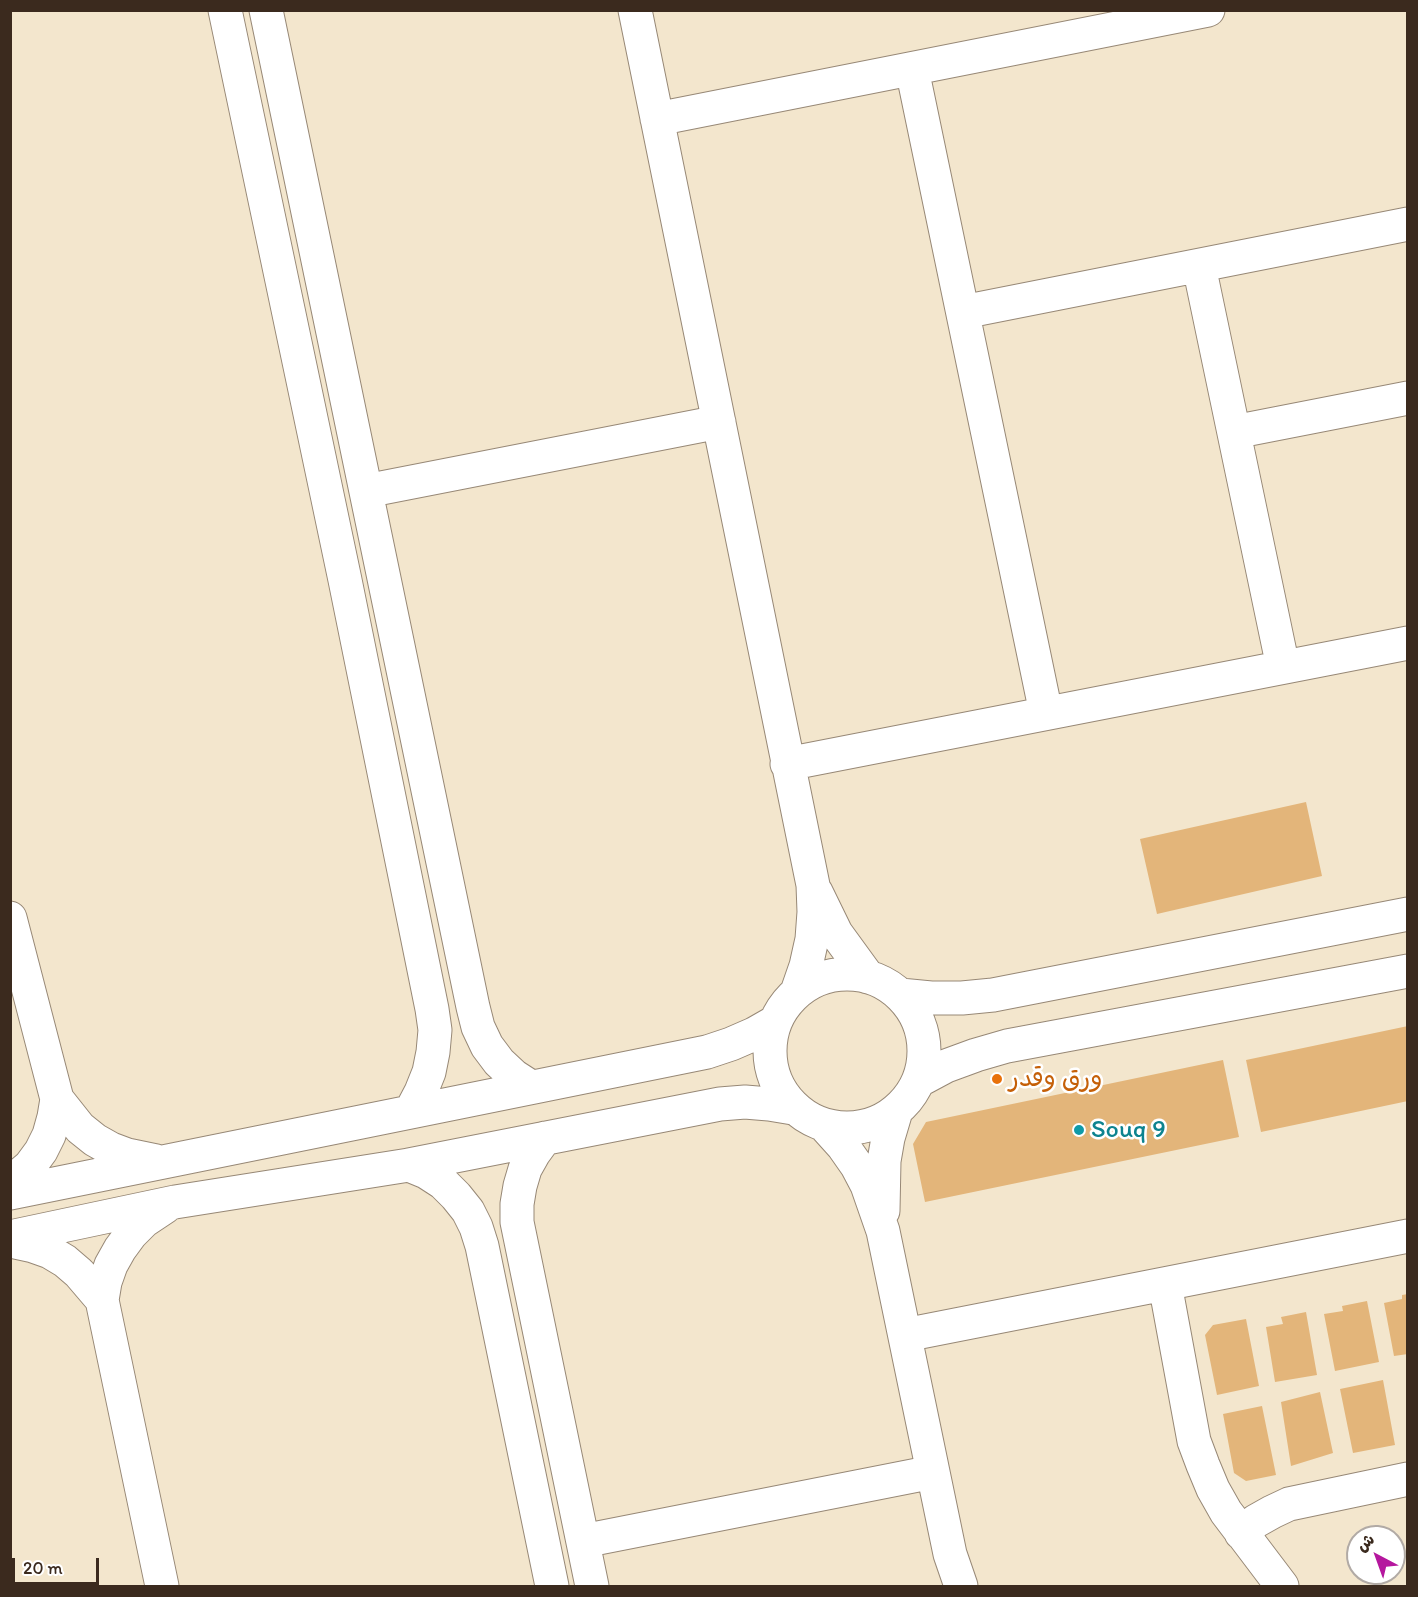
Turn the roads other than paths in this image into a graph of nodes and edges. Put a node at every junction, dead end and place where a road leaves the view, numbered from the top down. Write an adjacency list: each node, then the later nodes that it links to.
1 (225, 10): 30 (street)
2 (267, 10): 13 (street)
3 (635, 10): 6 (street)
4 (1208, 10): 5 (street)
5 (912, 69): 6 (street); 9 (street)
6 (657, 119): 11 (street)
7 (1407, 224): 8 (street)
8 (1199, 266): 9 (street); 12 (street)
9 (963, 312): 16 (street)
10 (1407, 398): 12 (street)
11 (719, 422): 13 (street); 17 (street)
12 (1234, 432): 15 (street)
13 (366, 491): 27 (street)
14 (1407, 643): 15 (street)
15 (1283, 667): 16 (street)
16 (1046, 713): 17 (street)
17 (788, 764): 18 (street)
18 (813, 885): 22 (street); 23 (street)
19 (1407, 914): 24 (street)
20 (10, 918): 28 (street)
21 (1407, 971): 26 (street)
22 (868, 977): 23 (street); 24 (street)
23 (797, 992): 25 (street)
24 (900, 995): 26 (street)
25 (775, 1022): 27 (street); 29 (street)
26 (918, 1081): 31 (street)
27 (531, 1088): 30 (street)
28 (57, 1099): 34 (street); 36 (street)
29 (793, 1108): 32 (street); 33 (street)
30 (411, 1111): 34 (street)
31 (896, 1111): 32 (street); 39 (street)
32 (825, 1126): 39 (street)
33 (545, 1138): 35 (street); 48 (street)
34 (164, 1163): 37 (street)
35 (409, 1165): 38 (street); 50 (street)
36 (10, 1184)
37 (10, 1193)
38 (175, 1202): 41 (street); 43 (street)
39 (884, 1231): 44 (street)
40 (1407, 1236): 42 (street)
41 (10, 1239): 43 (street)
42 (1165, 1284): 44 (street); 47 (street)
43 (102, 1300): 49 (street)
44 (905, 1335): 45 (street)
45 (933, 1472): 48 (street); 52 (street)
46 (1407, 1479): 47 (street)
47 (1241, 1533): 53 (street)
48 (583, 1541): 51 (street)
49 (162, 1587)
50 (552, 1587)
51 (592, 1587)
52 (961, 1587)
53 (1282, 1587)

